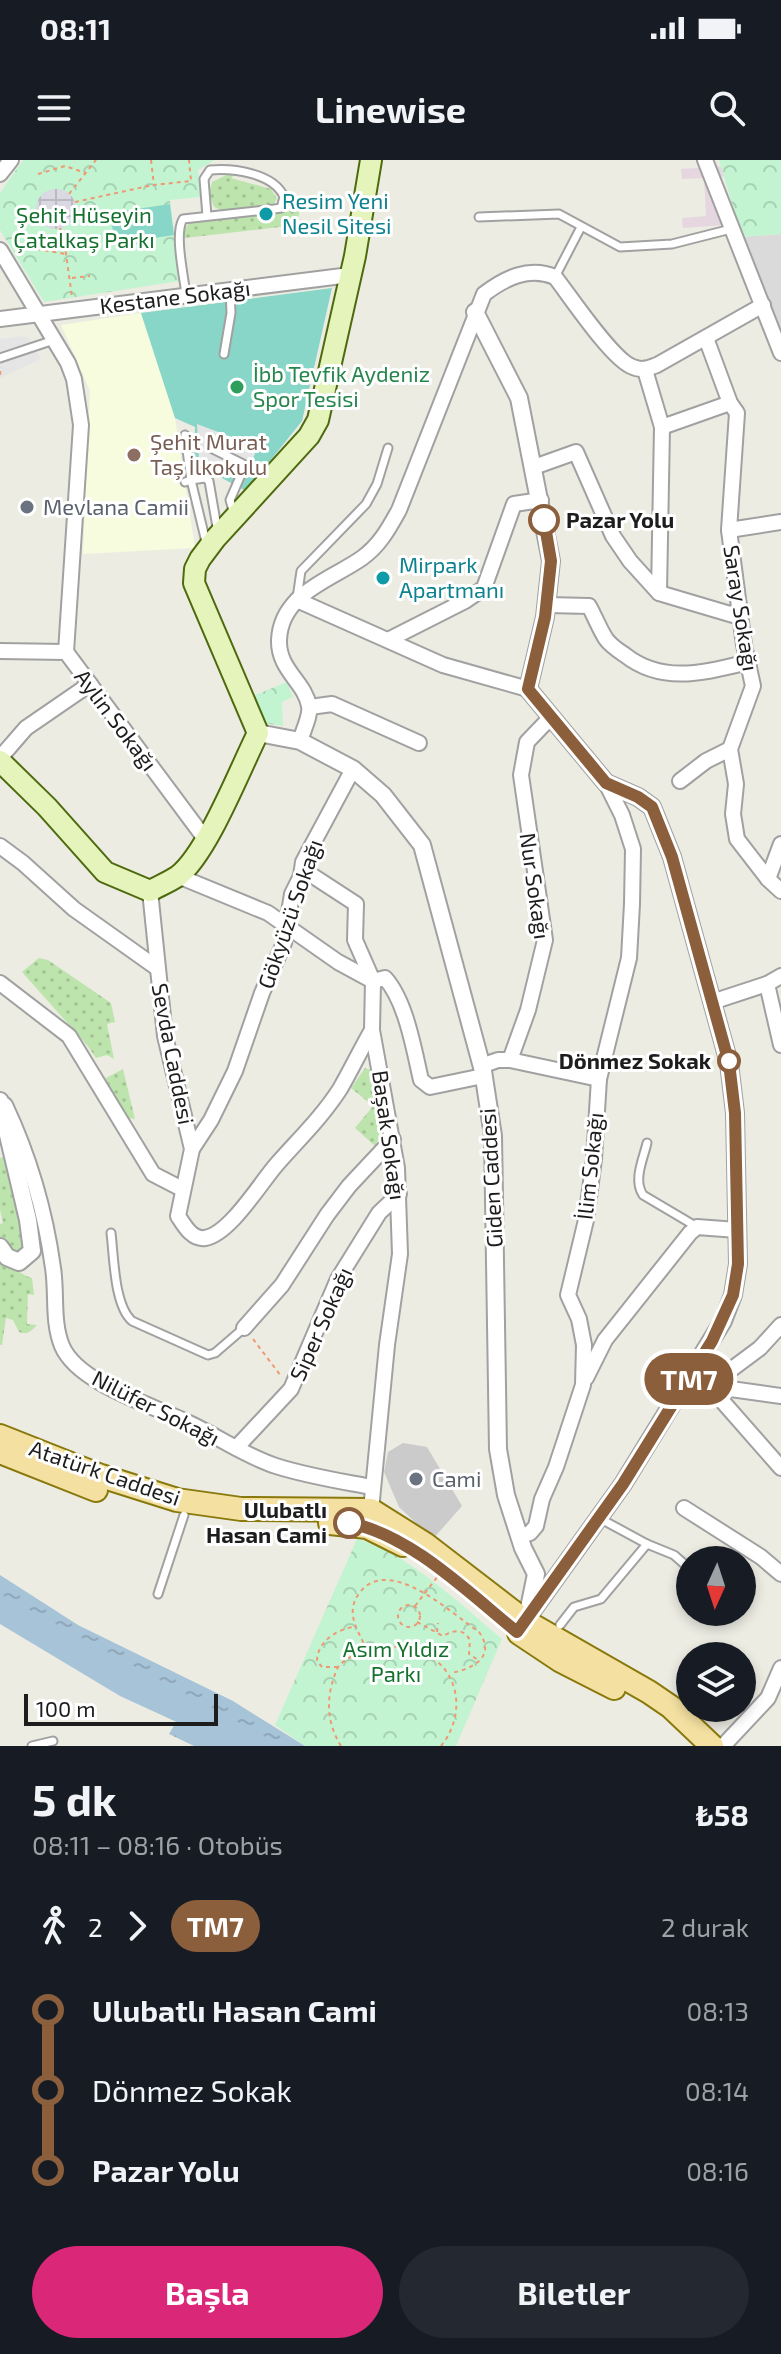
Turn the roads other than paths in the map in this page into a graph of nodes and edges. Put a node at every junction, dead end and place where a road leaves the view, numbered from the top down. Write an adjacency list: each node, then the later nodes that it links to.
1 (11, 160): 6 (street)
2 (358, 160): 7 (main road)
3 (371, 160): 7 (main road)
4 (384, 160): 7 (main road)
5 (705, 160): 11 (street)
6 (0, 174)
7 (362, 207): 13 (main road)
8 (207, 216): 8 (lane); 16 (lane)
9 (479, 217): 10 (lane)
10 (581, 227): 11 (lane); 14 (lane)
11 (731, 229): 17 (street)
12 (7, 248): 19 (street)
13 (350, 275): 15 (street, Kestane Sokağı); 35 (main road)
14 (555, 277): 18 (street); 26 (street)
15 (230, 289): 16 (street, Kestane Sokağı); 24 (lane)
16 (186, 295): 19 (street, Kestane Sokağı)
17 (763, 305): 21 (street); 23 (street)
18 (475, 312): 32 (street); 40 (street)
19 (38, 315): 20 (street, Kestane Sokağı); 22 (street)
20 (0, 319)
21 (706, 338): 26 (street); 27 (street, Saray Sokağı)
22 (54, 340): 25 (lane); 45 (street)
23 (781, 353)
24 (224, 354)
25 (0, 360)
26 (645, 370): 28 (street)
27 (730, 403): 28 (street); 37 (street, Saray Sokağı)
28 (662, 427): 39 (street)
29 (185, 435): 33 (lane)
30 (211, 448): 35 (lane)
31 (388, 448): 40 (lane)
32 (534, 467): 34 (street); 39 (street)
33 (188, 481): 38 (lane); 38 (lane)
34 (541, 500): 41 (street); 43 (street)
35 (235, 516): 38 (main road)
36 (781, 522): 37 (street)
37 (729, 530): 42 (street, Saray Sokağı)
38 (213, 542): 51 (main road)
39 (659, 593): 42 (street)
40 (297, 600): 43 (street); 49 (street)
41 (547, 605): 46 (street); 48 (street)
42 (740, 617): 46 (street, Saray Sokağı)
43 (390, 639): 48 (street)
44 (0, 651): 45 (street, Aylin Sokağı)
45 (66, 652): 47 (street, Aylin Sokağı)
46 (749, 662): 54 (street, Saray Sokağı)
47 (90, 684): 55 (street); 59 (street, Aylin Sokağı)
48 (528, 689): 50 (street)
49 (310, 707): 52 (street); 53 (street)
50 (551, 717): 58 (street); 76 (street, Nur Sokağı)
51 (258, 733): 52 (street, Giden Caddesi); 59 (main road)
52 (300, 741): 56 (street, Giden Caddesi)
53 (419, 743)
54 (730, 749): 57 (street); 64 (street, Saray Sokağı)
55 (0, 760): 65 (main road)
56 (353, 769): 63 (street, Gökyüzü Sokağı); 77 (street, Giden Caddesi)
57 (680, 781)
58 (606, 783): 73 (street); 78 (street, İlim Sokağı)
59 (206, 840): 62 (main road)
60 (781, 844): 64 (street)
61 (0, 846): 68 (street)
62 (178, 876): 65 (main road); 67 (street)
63 (301, 876): 67 (street, Gökyüzü Sokağı); 70 (street)
64 (768, 879): 66 (street, Saray Sokağı)
65 (150, 891): 68 (street, Sevda Caddesi)
66 (781, 891)
67 (286, 927): 70 (street); 82 (street, Gökyüzü Sokağı)
68 (157, 968): 82 (street, Sevda Caddesi)
69 (781, 976): 72 (street)
70 (373, 981): 74 (street, Başak Sokağı); 77 (street)
71 (0, 983): 83 (street)
72 (767, 984): 73 (street); 75 (street)
73 (712, 1002): 86 (street)
74 (372, 1030): 80 (street, Başak Sokağı); 83 (street, Sevda Caddesi)
75 (781, 1045)
76 (510, 1060): 77 (street); 78 (street)
77 (482, 1071): 104 (street, Giden Caddesi)
78 (599, 1079): 92 (street, İlim Sokağı)
79 (0, 1098): 88 (street); 96 (street, Nilüfer Sokağı)
80 (393, 1139): 84 (street, Başak Sokağı); 90 (street)
81 (647, 1143): 85 (lane)
82 (192, 1149): 83 (street, Sevda Caddesi)
83 (182, 1189)
84 (399, 1194): 96 (street, Siper Sokağı); 99 (street, Başak Sokağı)
85 (697, 1227): 86 (street); 92 (street)
86 (737, 1230): 91 (street)
87 (111, 1233): 90 (lane)
88 (0, 1247)
89 (781, 1325): 93 (street)
90 (244, 1328)
91 (688, 1380): 93 (street); 103 (street)
92 (583, 1385): 104 (street, İlim Sokağı)
93 (709, 1386): 94 (street); 98 (street)
94 (781, 1396)
95 (0, 1436): 102 (main road, Atatürk Caddesi)
96 (236, 1448): 99 (street, Nilüfer Sokağı)
97 (0, 1452): 101 (main road, Atatürk Caddesi)
98 (781, 1468)
99 (371, 1487): 102 (street, Başak Sokağı)
100 (684, 1508): 107 (street)
101 (184, 1515): 102 (main road, Atatürk Caddesi); 108 (lane)
102 (369, 1518): 110 (main road, Atatürk Caddesi); 110 (main road, Atatürk Caddesi)
103 (599, 1518): 105 (lane); 110 (street)
104 (520, 1536): 110 (street, Giden Caddesi)
105 (647, 1544): 106 (lane); 109 (lane)
106 (676, 1557)
107 (781, 1574)
108 (158, 1594)
109 (560, 1625)
110 (521, 1626): 114 (main road, Atatürk Caddesi); 115 (main road, Atatürk Caddesi)
111 (781, 1668): 116 (street)
112 (53, 1741): 113 (lane)
113 (32, 1746)
114 (693, 1746)
115 (712, 1746)
116 (723, 1746)

